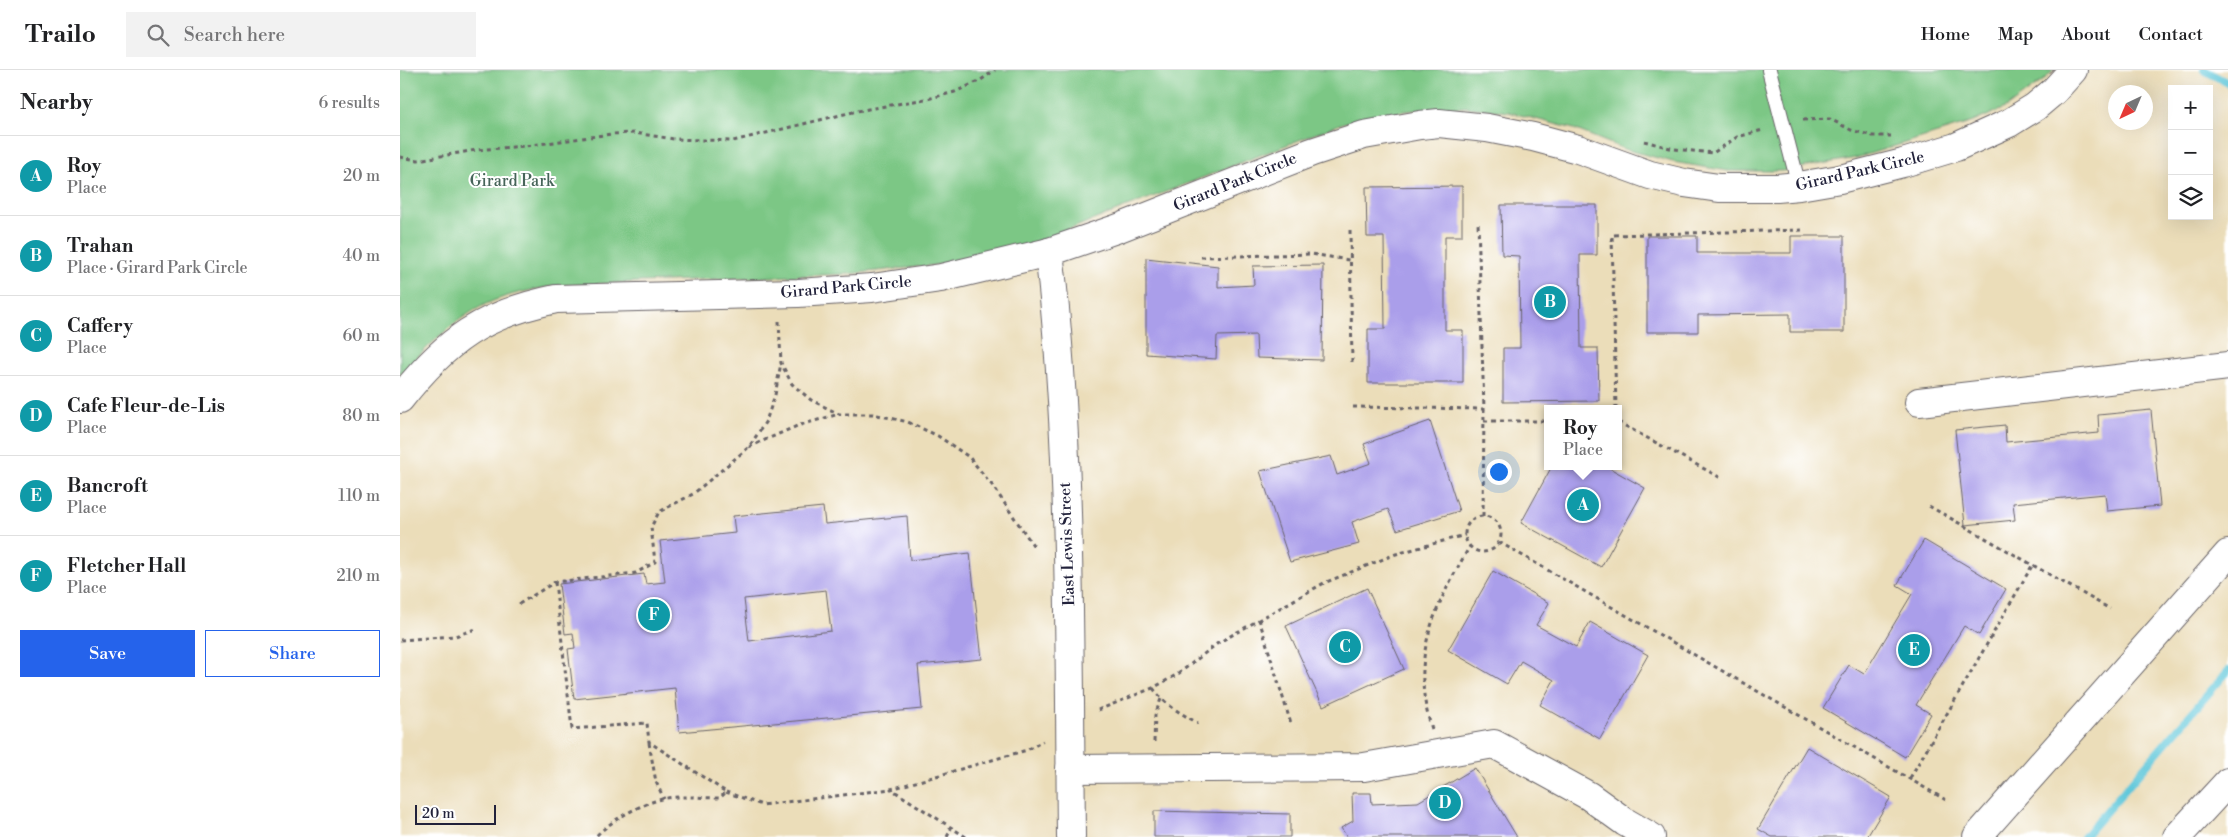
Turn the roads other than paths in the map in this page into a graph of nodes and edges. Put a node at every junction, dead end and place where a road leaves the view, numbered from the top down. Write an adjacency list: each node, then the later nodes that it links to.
1 (1769, 70): 3 (lane)
2 (2074, 70): 3 (street, Girard Park Circle)
3 (1799, 186): 4 (street, Girard Park Circle)
4 (1049, 252): 6 (street, Girard Park Circle); 9 (street, East Lewis Street)
5 (2228, 366): 7 (street)
6 (400, 399)
7 (1919, 402)
8 (2228, 554): 13 (street)
9 (1070, 768): 11 (street, East Lewis Street); 12 (street)
10 (2228, 782): 14 (street)
11 (1071, 837)
12 (1651, 837)
13 (1977, 837)
14 (2177, 837)

